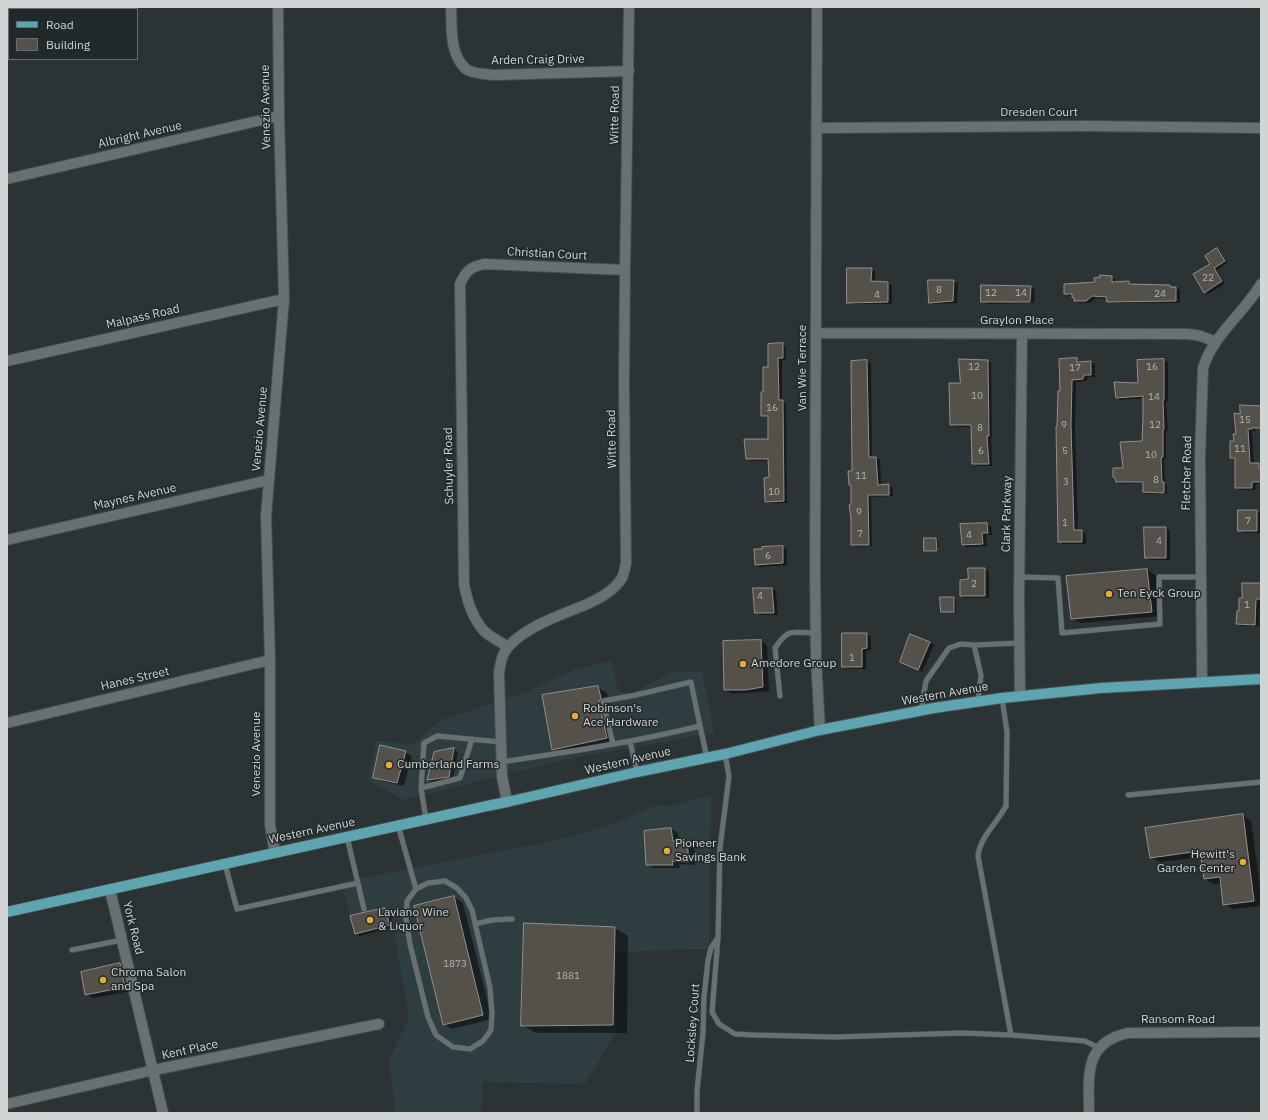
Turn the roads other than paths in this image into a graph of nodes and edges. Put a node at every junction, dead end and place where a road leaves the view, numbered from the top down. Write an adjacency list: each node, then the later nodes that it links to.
1 (278, 7): 6 (street, Venezio Avenue)
2 (451, 7): 5 (street, Arden Craig Drive)
3 (629, 7): 5 (street, Witte Road)
4 (817, 7): 7 (street, Van Wie Terrace)
5 (629, 70): 11 (street, Witte Road)
6 (279, 116): 9 (street, Albright Avenue); 13 (street, Venezio Avenue)
7 (816, 128): 8 (street, Dresden Court); 14 (street, Van Wie Terrace)
8 (1261, 128)
9 (7, 178)
10 (469, 270): 11 (street, Christian Court); 24 (street, Schuyler Road)
11 (625, 270): 24 (street, Witte Road)
12 (1261, 284): 16 (street, Fletcher Road)
13 (284, 299): 17 (street, Malpass Road); 18 (street, Venezio Avenue)
14 (816, 333): 15 (street, Graylon Place); 22 (street, Van Wie Terrace)
15 (1022, 334): 16 (street, Graylon Place); 20 (street, Clark Parkway)
16 (1216, 342): 21 (street, Fletcher Road)
17 (7, 360)
18 (269, 480): 19 (street, Maynes Avenue); 26 (street, Venezio Avenue)
19 (7, 540)
20 (1020, 577): 21 (lane); 23 (street, Clark Parkway)
21 (1200, 577): 28 (street, Fletcher Road)
22 (815, 633): 29 (lane); 36 (street, Van Wie Terrace)
23 (1020, 643): 25 (lane); 30 (street, Clark Parkway)
24 (508, 646): 39 (street, Witte Road)
25 (974, 646): 32 (lane); 33 (lane)
26 (270, 660): 34 (street, Hanes Street); 52 (street, Venezio Avenue)
27 (1261, 679): 28 (main road, Western Avenue)
28 (1202, 682): 30 (main road, Western Avenue)
29 (780, 696)
30 (1020, 696): 31 (main road, Western Avenue)
31 (1002, 698): 32 (main road, Western Avenue); 66 (lane)
32 (978, 701): 33 (main road, Western Avenue)
33 (921, 711): 36 (main road, Western Avenue)
34 (7, 723)
35 (700, 726): 38 (lane); 40 (lane); 42 (lane)
36 (820, 730): 41 (main road, Western Avenue)
37 (472, 739): 39 (lane); 46 (lane); 46 (lane)
38 (630, 741): 40 (lane); 44 (lane)
39 (501, 742): 43 (street, Witte Road)
40 (613, 744): 43 (lane)
41 (725, 754): 42 (main road, Western Avenue); 61 (lane)
42 (706, 758): 44 (main road, Western Avenue)
43 (502, 762): 48 (street, Witte Road)
44 (637, 772): 48 (main road, Western Avenue)
45 (1261, 782): 47 (lane)
46 (421, 788): 49 (lane)
47 (1128, 795)
48 (507, 802): 49 (main road, Western Avenue)
49 (426, 819): 50 (main road, Western Avenue)
50 (398, 825): 51 (main road, Western Avenue); 55 (lane)
51 (347, 837): 52 (main road, Western Avenue); 54 (lane)
52 (275, 853): 53 (main road, Western Avenue)
53 (226, 864): 54 (lane); 56 (main road, Western Avenue)
54 (358, 883): 57 (lane)
55 (416, 889): 60 (lane); 60 (lane)
56 (110, 890): 58 (main road, Western Avenue); 62 (street, York Road)
57 (364, 909)
58 (7, 912)
59 (512, 919): 60 (lane)
60 (475, 924)
61 (718, 938): 66 (lane); 71 (lane, Locksley Court)
62 (122, 940): 63 (lane); 68 (street, York Road)
63 (72, 950)
64 (379, 1024): 68 (street, Kent Place)
65 (1261, 1032): 67 (street, Ransom Road)
66 (1011, 1035): 67 (lane)
67 (1099, 1048): 72 (street)
68 (154, 1070): 69 (street, Kent Place); 70 (street, York Road)
69 (7, 1104)
70 (164, 1113)
71 (697, 1113)
72 (1089, 1113)

